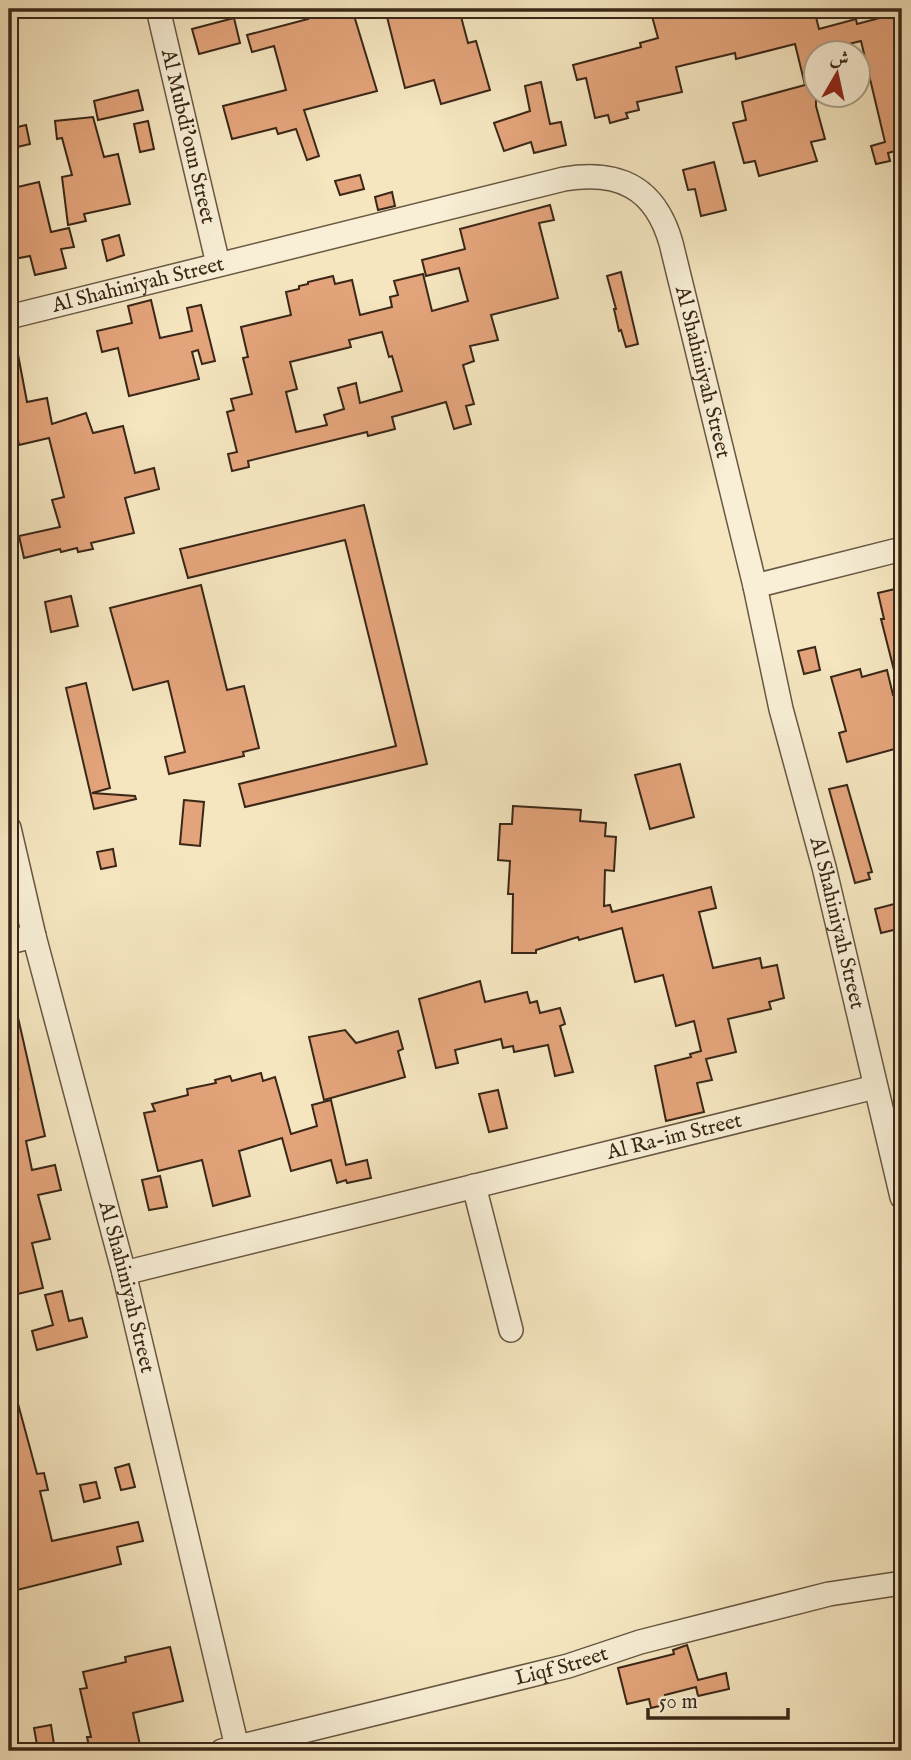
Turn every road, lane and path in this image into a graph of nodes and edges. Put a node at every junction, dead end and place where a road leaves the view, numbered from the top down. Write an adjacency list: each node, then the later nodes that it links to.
1 (158, 9): 2 (street, Al Mubdi'oun Street)
2 (218, 264): 3 (street, Al Shahiniyah Street); 5 (street, Al Shahiniyah Street)
3 (9, 317)
4 (902, 549): 5 (street)
5 (755, 586): 9 (street, Al Shahiniyah Street)
6 (9, 828): 7 (street, Al Shahiniyah Street)
7 (34, 936): 8 (street); 12 (street, Al Shahiniyah Street)
8 (9, 942)
9 (875, 1087): 10 (street, Al Ra-im Street); 11 (street, Al Shahiniyah Street)
10 (474, 1186): 12 (street, Al Ra-im Street); 13 (street)
11 (902, 1197)
12 (124, 1273): 15 (street, Al Shahiniyah Street)
13 (511, 1330)
14 (902, 1583): 15 (street, Liqf Street)
15 (229, 1749)

